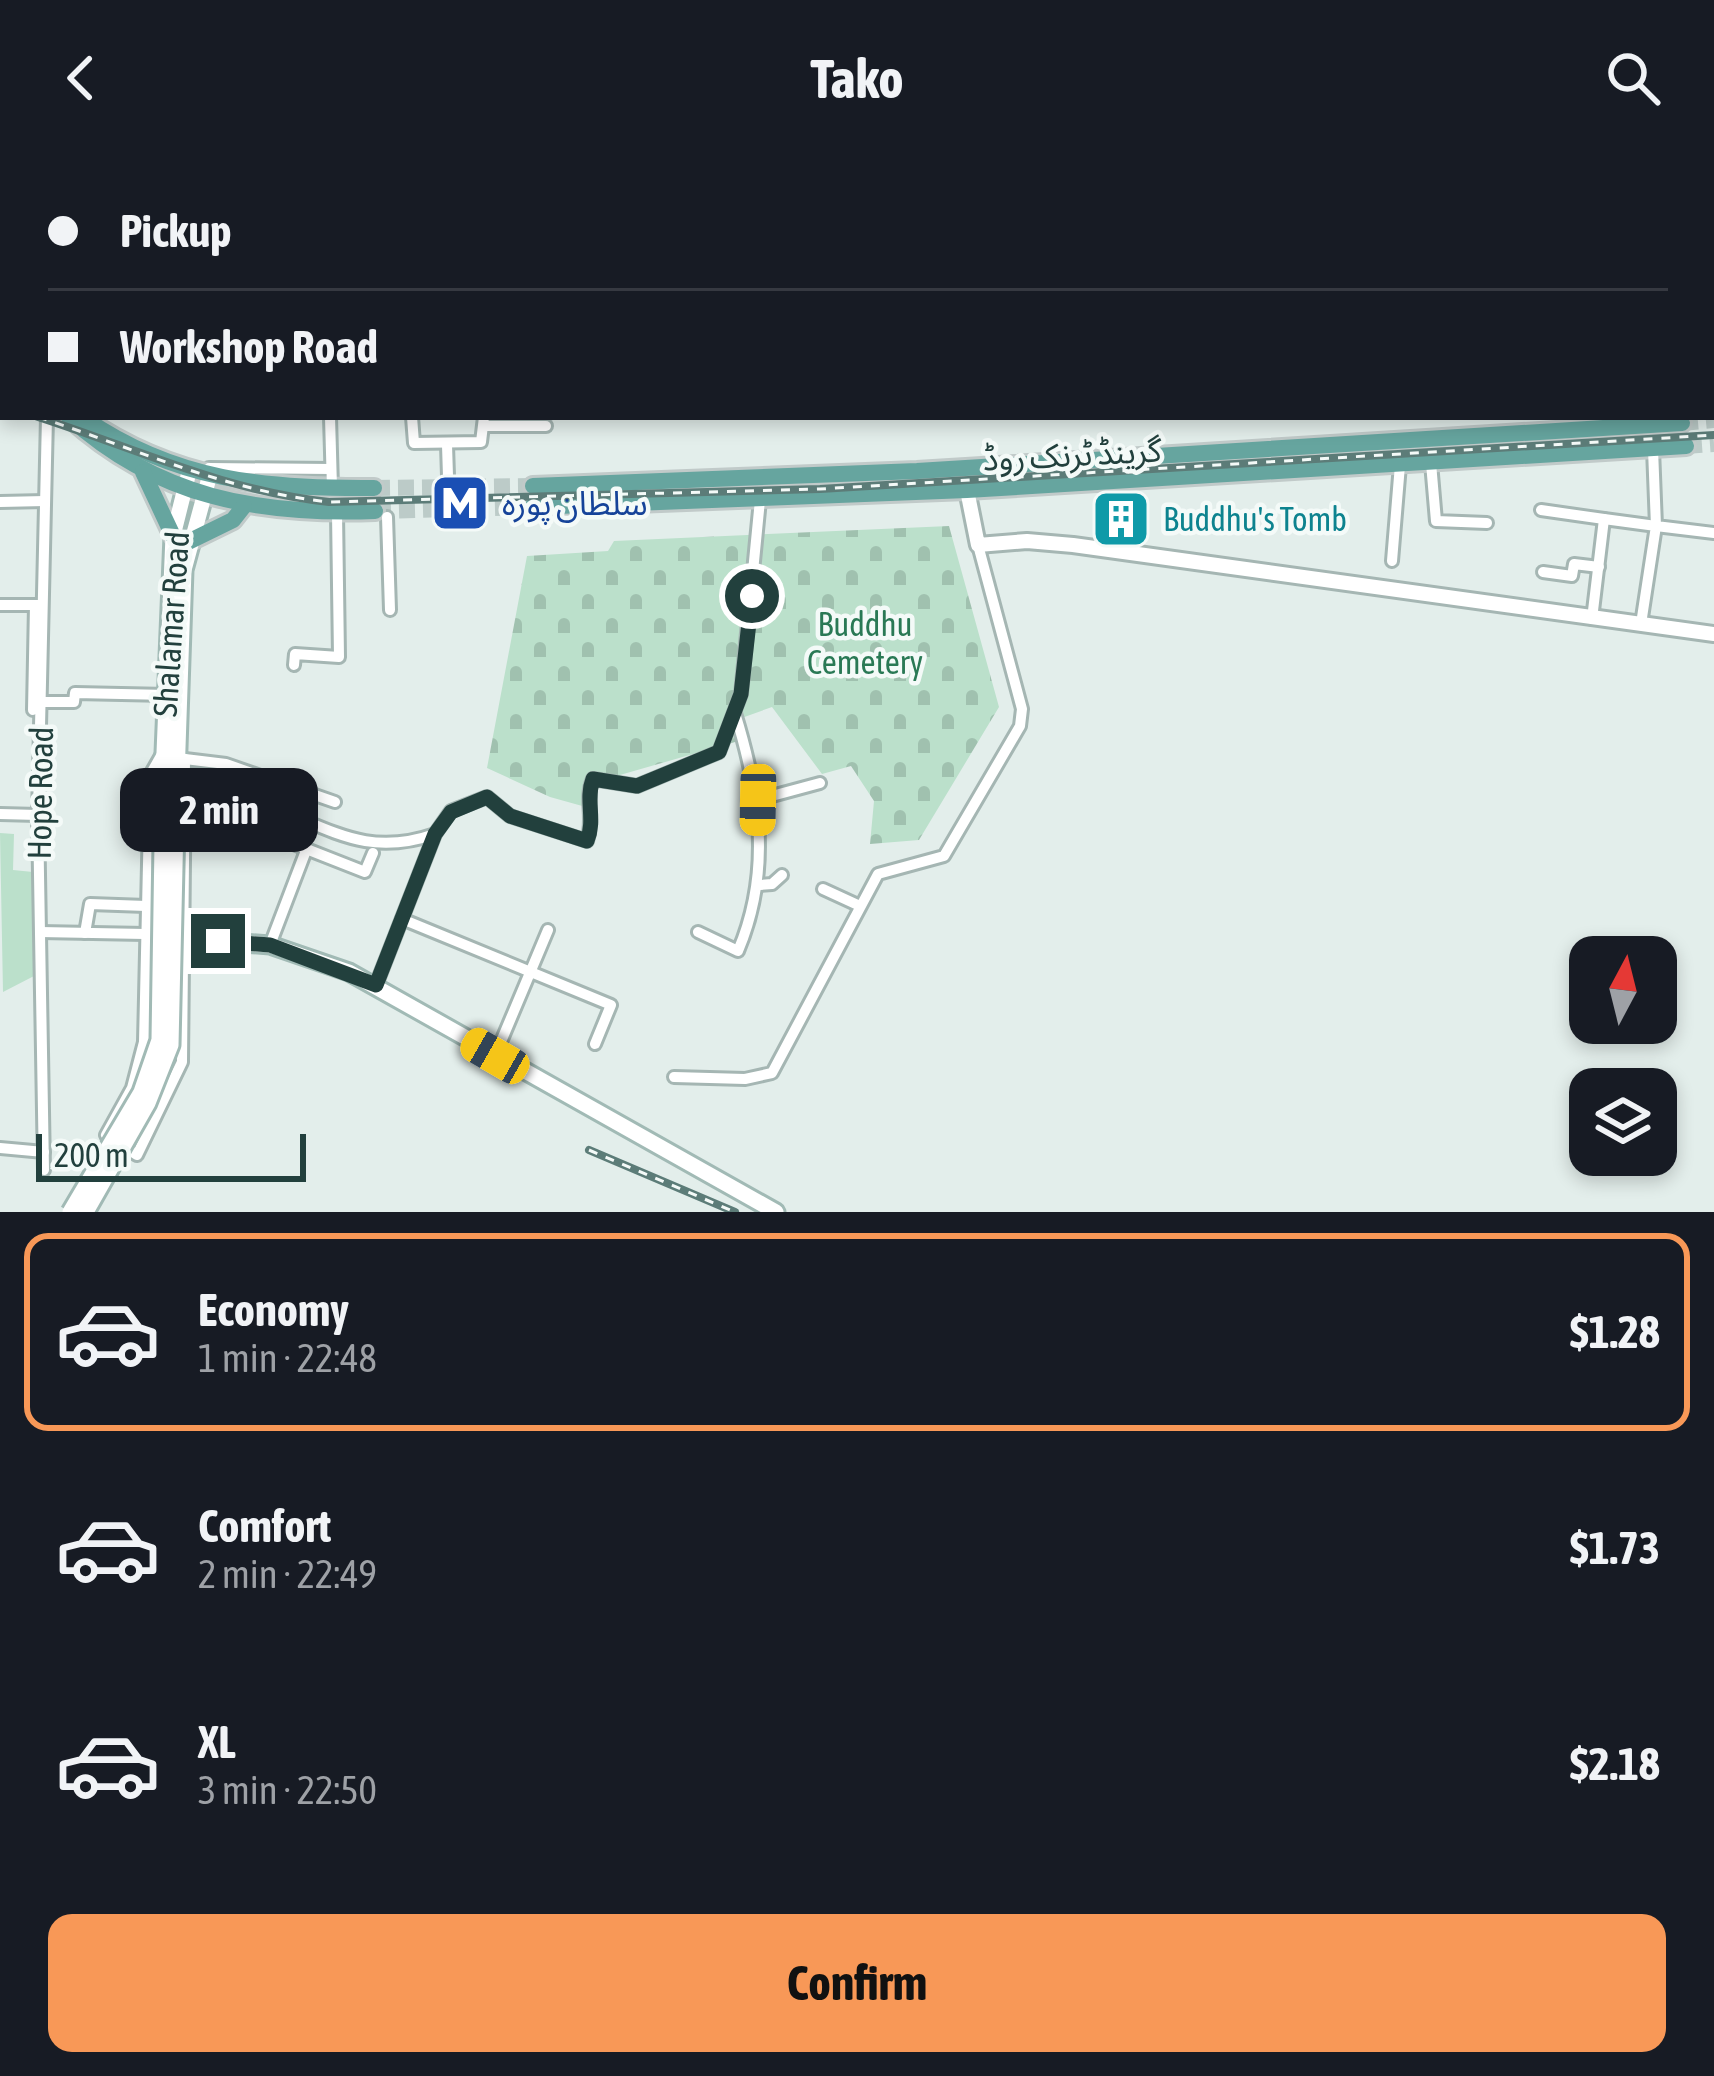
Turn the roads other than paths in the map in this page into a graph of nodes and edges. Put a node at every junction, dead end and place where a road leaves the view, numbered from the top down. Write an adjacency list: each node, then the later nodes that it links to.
1 (47, 420): 28 (street, Hope Road)
2 (73, 420): 17 (main road)
3 (89, 420): 18 (main road)
4 (330, 420): 16 (street)
5 (412, 420): 10 (street)
6 (484, 421): 8 (street); 10 (street)
7 (1682, 423): 9 (main road, گرینڈ ٹرنک روڈ)
8 (546, 426)
9 (1477, 437): 13 (main road); 21 (main road, گرینڈ ٹرنک روڈ)
10 (447, 445): 19 (street)
11 (1686, 446): 12 (main road, گرینڈ ٹرنک روڈ)
12 (1653, 449): 13 (main road, گرینڈ ٹرنک روڈ); 37 (street)
13 (1477, 461): 14 (main road, گرینڈ ٹرنک روڈ)
14 (1431, 464): 15 (main road, گرینڈ ٹرنک روڈ); 36 (street)
15 (1400, 465): 24 (main road, گرینڈ ٹرنک روڈ); 41 (street)
16 (331, 469): 18 (street); 22 (street)
17 (142, 471): 25 (main road); 39 (main road)
18 (189, 472): 20 (main road); 25 (main road, Shalamar Road)
19 (448, 476)
20 (209, 478): 22 (main road); 26 (main road, Shalamar Road)
21 (533, 486)
22 (332, 488): 23 (main road)
23 (374, 488)
24 (967, 490): 27 (main road, گرینڈ ٹرنک روڈ); 40 (street)
25 (184, 491): 26 (main road); 39 (main road, Shalamar Road)
26 (203, 497): 30 (main road); 39 (main road, Shalamar Road)
27 (760, 500): 31 (main road, گرینڈ ٹرنک روڈ); 53 (street)
28 (45, 501): 29 (street); 45 (street, Hope Road)
29 (0, 502)
30 (244, 506): 33 (main road); 39 (main road)
31 (532, 507)
32 (1541, 510): 35 (street)
33 (337, 512): 34 (main road); 50 (street)
34 (381, 514): 46 (street)
35 (1604, 519): 37 (street); 42 (street)
36 (1487, 523)
37 (1656, 526): 38 (street); 48 (street)
38 (1714, 533)
39 (181, 539): 51 (main road, Shalamar Road); 54 (main road, Shalamar Road)
40 (979, 545): 47 (street); 70 (street)
41 (1393, 561)
42 (1599, 567): 43 (street); 47 (street)
43 (1543, 572)
44 (0, 605): 45 (street)
45 (38, 605): 52 (street, Hope Road)
46 (390, 610)
47 (1592, 619): 48 (street)
48 (1641, 624): 49 (street)
49 (1714, 634)
50 (294, 664)
51 (168, 695): 52 (street); 54 (main road, Shalamar Road)
52 (37, 706): 61 (street, Hope Road)
53 (735, 713): 57 (street); 63 (street)
54 (176, 756): 55 (main road, Shalamar Road); 58 (street); 69 (street); 77 (street)
55 (170, 777): 87 (main road, bridge); 88 (main road, bridge)
56 (820, 783): 57 (street)
57 (758, 800): 67 (street)
58 (335, 802)
59 (272, 807): 63 (street)
60 (0, 814): 61 (street)
61 (38, 815): 73 (street, Hope Road)
62 (258, 830): 64 (street)
63 (435, 834): 71 (street)
64 (307, 848): 65 (street); 78 (street)
65 (373, 853)
66 (782, 874): 67 (street)
67 (760, 885): 74 (street)
68 (823, 889): 70 (street)
69 (146, 906): 75 (street); 76 (street)
70 (860, 906): 83 (street)
71 (402, 919): 79 (street); 80 (street)
72 (548, 930): 79 (street)
73 (40, 932): 75 (street); 85 (street, Hope Road)
74 (698, 932)
75 (85, 933): 76 (street)
76 (145, 934): 77 (street)
77 (188, 939): 78 (main road)
78 (270, 945): 80 (main road)
79 (530, 971): 81 (street); 82 (street)
80 (376, 985): 82 (main road)
81 (595, 1043)
82 (495, 1056): 89 (main road)
83 (674, 1077)
84 (0, 1148): 85 (street)
85 (44, 1152): 86 (street, Hope Road)
86 (44, 1170)
87 (70, 1212)
88 (86, 1212)
89 (776, 1212)

